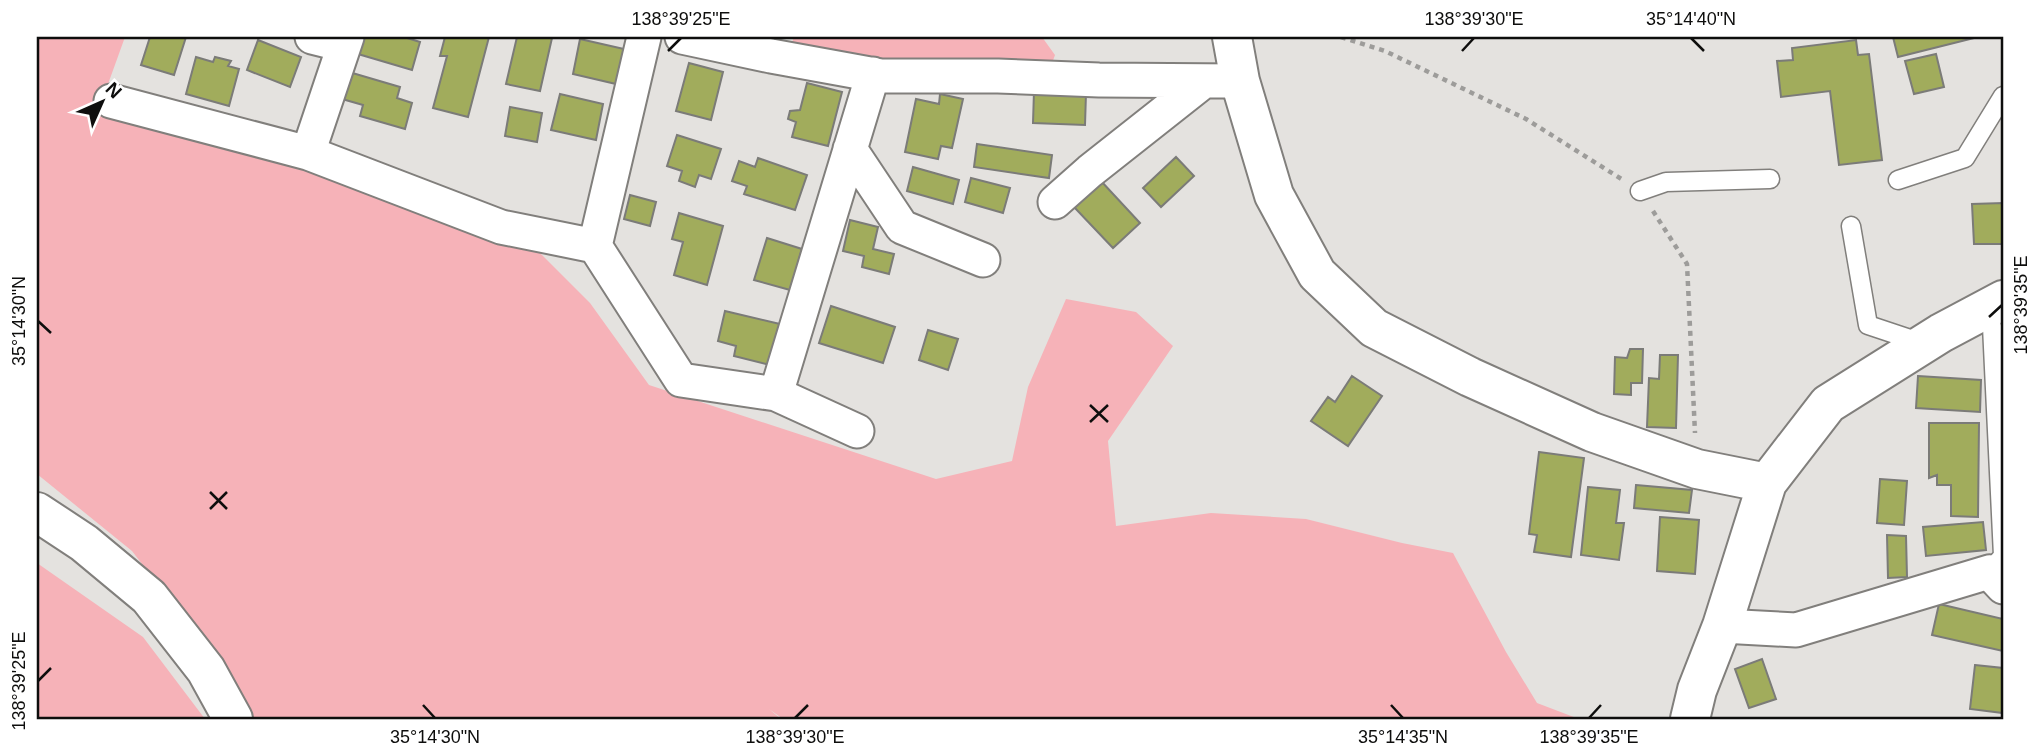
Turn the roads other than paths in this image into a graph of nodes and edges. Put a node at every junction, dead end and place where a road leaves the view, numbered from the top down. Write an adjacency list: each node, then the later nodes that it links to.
1 (312, 37): 5 (street)
2 (644, 37): 17 (street)
3 (682, 37): 6 (street)
4 (1232, 37): 7 (street)
5 (345, 41): 11 (street)
6 (873, 74): 7 (street); 10 (street)
7 (1222, 81): 15 (street); 23 (street)
8 (2003, 96): 13 (lane)
9 (111, 101): 11 (street)
10 (850, 149): 18 (street); 21 (street)
11 (308, 153): 17 (street)
12 (1770, 179): 14 (lane)
13 (1898, 180)
14 (1640, 191)
15 (1055, 202)
16 (1851, 226): 20 (lane)
17 (596, 246): 21 (street)
18 (983, 260)
19 (1991, 319): 20 (street); 25 (lane)
20 (1924, 344): 23 (street)
21 (776, 394): 22 (street)
22 (857, 431)
23 (1767, 484): 26 (street)
24 (37, 512): 27 (street)
25 (1996, 580): 26 (street)
26 (1722, 626): 28 (street)
27 (233, 719)
28 (1690, 719)

